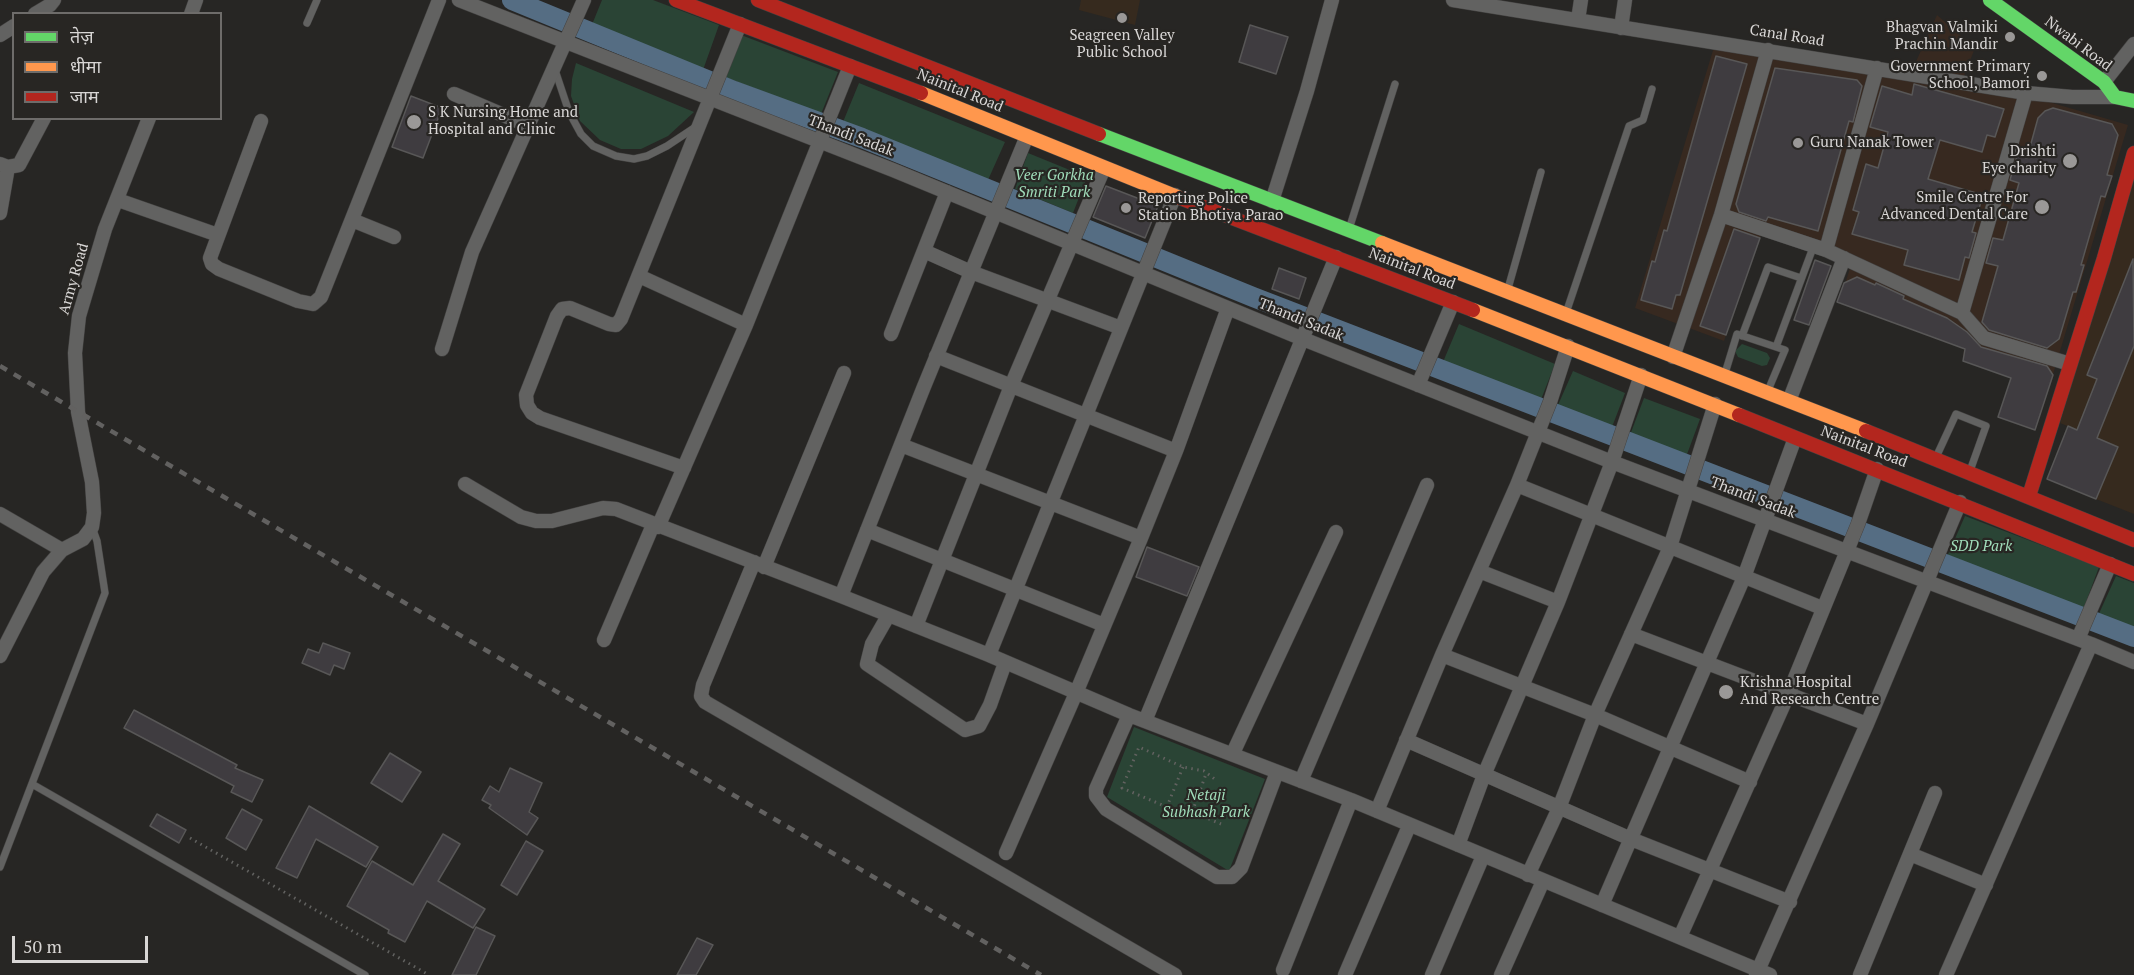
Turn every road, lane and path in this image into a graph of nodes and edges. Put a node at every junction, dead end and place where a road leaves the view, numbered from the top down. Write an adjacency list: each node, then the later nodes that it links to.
1 (316, 0): 13 (lane)
2 (440, 0): 48 (street)
3 (459, 0): 16 (street, Thandi Sadak)
4 (584, 0): 16 (street)
5 (676, 0): 14 (main road, Nainital Road)
6 (758, 0): 41 (main road, Nainital Road)
7 (1332, 0): 45 (street)
8 (1454, 0): 12 (street, Canal Road)
9 (1581, 0): 12 (street)
10 (1625, 0): 15 (street)
11 (1990, 0): 22 (main road, Nwabi Road)
12 (1578, 20): 15 (street, Canal Road)
13 (307, 24)
14 (740, 24): 19 (main road, Nainital Road); 27 (street)
15 (1622, 28): 18 (street, Canal Road)
16 (568, 37): 20 (street); 27 (street, Thandi Sadak)
17 (2134, 44): 22 (street)
18 (1768, 50): 21 (street, Canal Road); 47 (street)
19 (850, 66): 35 (main road, Nainital Road); 36 (street)
20 (554, 68): 33 (lane); 34 (street)
21 (1877, 68): 25 (street, Canal Road); 53 (street)
22 (2104, 82): 28 (main road, Nwabi Road)
23 (1395, 84): 49 (lane)
24 (1652, 89): 66 (lane)
25 (2026, 93): 28 (street, Canal Road); 65 (street)
26 (454, 94): 34 (street)
27 (712, 96): 33 (street); 36 (street, Thandi Sadak)
28 (2115, 97): 29 (main road)
29 (2134, 101)
30 (43, 120): 38 (street)
31 (148, 120): 43 (street, Army Road)
32 (261, 121): 50 (street)
33 (699, 124): 59 (street)
34 (529, 126): 74 (street)
35 (1027, 136): 39 (main road, Nainital Road); 44 (street)
36 (822, 138): 42 (street, Thandi Sadak); 67 (street)
37 (2134, 153): 77 (main road)
38 (4, 165): 46 (street)
39 (1104, 168): 41 (main road, Nainital Road); 52 (street)
40 (1541, 172): 61 (lane)
41 (1180, 182): 45 (main road, Nainital Road); 55 (main road, Nainital Road); 57 (street)
42 (947, 192): 44 (street, Thandi Sadak); 54 (street)
43 (118, 200): 50 (street); 107 (street, Army Road)
44 (1000, 201): 52 (street, Thandi Sadak); 58 (street)
45 (1272, 201): 49 (main road, Nainital Road)
46 (0, 213)
47 (1721, 215): 53 (street); 76 (street)
48 (352, 220): 50 (street); 51 (street)
49 (1348, 231): 61 (main road, Nainital Road)
50 (218, 235)
51 (394, 237)
52 (1073, 239): 57 (street, Thandi Sadak); 62 (street)
53 (1820, 248): 56 (street); 60 (lane)
54 (924, 251): 58 (street); 70 (street)
55 (1336, 257): 63 (main road, Nainital Road); 68 (street)
56 (1846, 259): 65 (street); 84 (street)
57 (1147, 261): 64 (street, Thandi Sadak); 69 (street)
58 (971, 272): 62 (street); 75 (street)
59 (639, 276): 67 (street); 93 (street)
60 (1801, 278): 71 (lane); 73 (lane)
61 (1508, 291): 66 (main road, Nainital Road)
62 (1047, 300): 69 (street); 81 (street)
63 (1453, 302): 72 (main road, Nainital Road); 80 (street)
64 (1228, 308): 68 (street, Thandi Sadak); 89 (street)
65 (1962, 313): 77 (street)
66 (1566, 314): 76 (main road, Nainital Road)
67 (746, 325): 93 (street)
68 (1308, 326): 80 (street, Thandi Sadak); 144 (street)
69 (1121, 328): 85 (street)
70 (891, 334)
71 (1742, 336): 73 (lane); 82 (lane)
72 (1568, 346): 79 (main road, Nainital Road); 86 (street)
73 (1776, 347): 83 (lane)
74 (442, 349)
75 (936, 356): 81 (street); 88 (street)
76 (1673, 357): 82 (main road, Nainital Road)
77 (2070, 364): 100 (main road)
78 (844, 373): 117 (street)
79 (1641, 375): 82 (main road, Nainital Road); 92 (street)
80 (1418, 385): 86 (street, Thandi Sadak)
81 (1011, 386): 85 (street); 95 (street)
82 (1720, 390): 83 (main road, Nainital Road); 87 (main road, Nainital Road); 99 (street)
83 (1766, 393): 84 (main road, Nainital Road)
84 (1789, 401): 90 (main road, Nainital Road)
85 (1087, 416): 89 (street); 101 (street)
86 (1537, 432): 92 (street, Thandi Sadak); 97 (street)
87 (1795, 438): 90 (main road, Nainital Road); 105 (street)
88 (901, 445): 95 (street); 108 (street)
89 (1176, 451): 110 (street)
90 (1882, 454): 91 (main road, Nainital Road); 102 (main road, Nainital Road); 112 (street)
91 (1936, 458): 94 (main road, Nainital Road); 94 (lane)
92 (1611, 462): 99 (street, Thandi Sadak); 104 (street)
93 (684, 468): 106 (street)
94 (1970, 471): 100 (main road, Nainital Road)
95 (976, 474): 101 (street); 115 (street)
96 (465, 484): 106 (street)
97 (1517, 485): 104 (street); 118 (street)
98 (1427, 486): 154 (street)
99 (1688, 490): 105 (street, Thandi Sadak); 113 (street)
100 (2029, 496): 111 (main road, Nainital Road)
101 (1052, 502): 110 (street); 122 (street)
102 (1960, 502): 116 (main road, Nainital Road); 121 (street)
103 (0, 514): 114 (street)
104 (1591, 515): 113 (street); 124 (street)
105 (1766, 520): 112 (street, Thandi Sadak); 120 (street)
106 (656, 526): 117 (street); 132 (street)
107 (92, 527): 114 (street); 156 (lane)
108 (867, 530): 115 (street); 123 (street)
109 (1336, 532): 148 (street)
110 (1141, 538): 127 (street)
111 (2134, 540)
112 (1850, 545): 121 (street, Thandi Sadak); 125 (street)
113 (1670, 547): 120 (street); 130 (street)
114 (62, 550): 129 (street)
115 (942, 559): 122 (street); 128 (street)
116 (2110, 564): 119 (main road, Nainital Road); 131 (street)
117 (759, 565): 123 (street); 183 (street)
118 (1479, 571): 124 (street); 133 (street)
119 (2134, 574)
120 (1744, 577): 125 (street); 138 (street)
121 (1926, 582): 131 (street, Thandi Sadak); 145 (street)
122 (1016, 590): 127 (street); 135 (street)
123 (841, 596): 126 (street)
124 (1558, 602): 139 (street)
125 (1822, 608): 141 (street)
126 (888, 616): 128 (street); 137 (street)
127 (1104, 625): 140 (street)
128 (916, 626): 135 (street)
129 (6, 629): 134 (street)
130 (1630, 634): 138 (street); 143 (street)
131 (2084, 637): 136 (street, Thandi Sadak); 175 (street)
132 (604, 640)
133 (1442, 655): 139 (street); 146 (street)
134 (0, 656)
135 (989, 656): 137 (street)
136 (2134, 662)
137 (1005, 663): 140 (street)
138 (1707, 663): 141 (street); 147 (street)
139 (1521, 685): 143 (street); 152 (street)
140 (1076, 693): 142 (street); 168 (street)
141 (1788, 695): 145 (street); 155 (street)
142 (1129, 715): 144 (street); 150 (street)
143 (1595, 715): 147 (street); 160 (street)
144 (1146, 721): 148 (street)
145 (1867, 724): 176 (street)
146 (1406, 740): 152 (street); 161 (street)
147 (1671, 748): 155 (street); 166 (street)
148 (1233, 753): 150 (street)
149 (1183, 767): 151 (path); 159 (path); 159 (path)
150 (1277, 772): 154 (street)
151 (1206, 774): 153 (path); 162 (path)
152 (1484, 775): 160 (street); 167 (street)
153 (1216, 780)
154 (1301, 780): 158 (street)
155 (1750, 782): 172 (street)
156 (32, 784): 171 (lane); 181 (lane)
157 (1935, 794): 169 (street)
158 (1350, 800): 161 (street); 179 (street)
159 (1167, 807): 162 (path)
160 (1559, 808): 166 (street); 173 (street)
161 (1377, 811): 164 (street)
162 (1192, 812): 163 (path)
163 (1221, 824)
164 (1410, 826): 167 (street); 184 (street)
165 (190, 838): 182 (path)
166 (1631, 839): 172 (street); 177 (street)
167 (1458, 845): 170 (street)
168 (1006, 853)
169 (1910, 854): 175 (street); 187 (street)
170 (1483, 856): 173 (street); 185 (street)
171 (0, 867)
172 (1710, 870): 176 (street); 178 (street)
173 (1528, 875): 174 (street)
174 (1543, 881): 177 (street); 186 (street)
175 (1986, 885): 188 (street)
176 (1790, 902): 180 (street)
177 (1602, 905): 178 (street)
178 (1680, 938): 180 (street)
179 (1283, 970)
180 (1762, 973)
181 (365, 975)
182 (429, 975)
183 (1175, 975)
184 (1345, 975)
185 (1432, 975)
186 (1501, 975)
187 (1860, 975)
188 (1946, 975)

